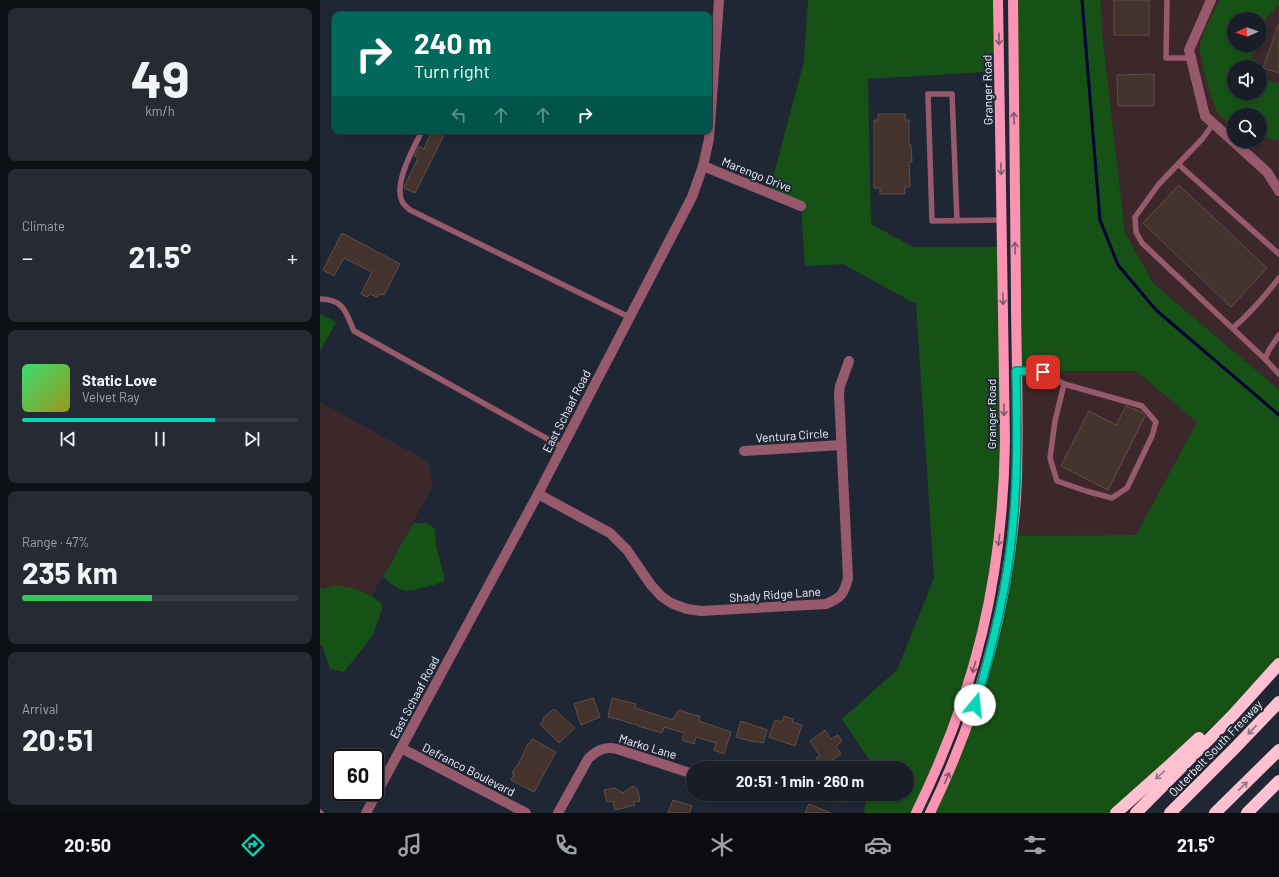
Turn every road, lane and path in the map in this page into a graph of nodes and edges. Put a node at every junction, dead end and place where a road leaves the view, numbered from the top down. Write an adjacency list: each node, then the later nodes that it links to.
1 (719, 0): 7 (street, East Schaaf Road)
2 (998, 0): 15 (main road, Granger Road, one-way to 15)
3 (1013, 0): 26 (main road, one-way to 3)
4 (1166, 0): 6 (lane)
5 (1211, 0): 6 (street)
6 (1191, 58): 8 (street)
7 (712, 97)
8 (1213, 124): 11 (lane); 13 (street)
9 (420, 134): 20 (lane)
10 (709, 134): 12 (street, East Schaaf Road)
11 (1178, 164): 17 (lane); 21 (lane)
12 (703, 166): 14 (street, Marengo Drive); 20 (street, East Schaaf Road)
13 (1279, 191)
14 (801, 206)
15 (1002, 220): 16 (lane); 25 (main road, Granger Road, one-way to 25)
16 (957, 221): 16 (lane)
17 (1279, 254)
18 (1279, 278): 21 (lane)
19 (320, 299): 30 (lane)
20 (629, 317): 30 (street, East Schaaf Road)
21 (1232, 328): 23 (lane)
22 (1279, 335): 23 (lane)
23 (1265, 360): 27 (lane)
24 (849, 361): 29 (street, Shady Ridge Lane)
25 (1004, 371): 26 (main road); 43 (main road, Granger Road, one-way to 43)
26 (1016, 371): 28 (lane); 44 (main road, one-way to 26)
27 (1279, 374)
28 (1064, 384): 28 (lane)
29 (841, 445): 31 (street, Ventura Circle); 32 (street, Shady Ridge Lane)
30 (562, 447): 32 (street, East Schaaf Road)
31 (744, 451)
32 (538, 494): 36 (street, East Schaaf Road)
33 (1279, 664): 34 (highway)
34 (1262, 683): 45 (highway, one-way to 45); 46 (highway)
35 (1279, 702): 47 (highway, Outerbelt South Freeway, one-way to 47)
36 (401, 748): 40 (street, East Schaaf Road); 41 (street, Defranco Boulevard)
37 (1279, 750): 48 (highway, one-way to 37)
38 (686, 772): 42 (street, Marko Lane)
39 (1279, 781): 49 (highway)
40 (366, 813)
41 (526, 813)
42 (558, 813)
43 (916, 813)
44 (930, 813)
45 (1116, 813)
46 (1136, 813)
47 (1170, 813)
48 (1215, 813)
49 (1247, 813)

